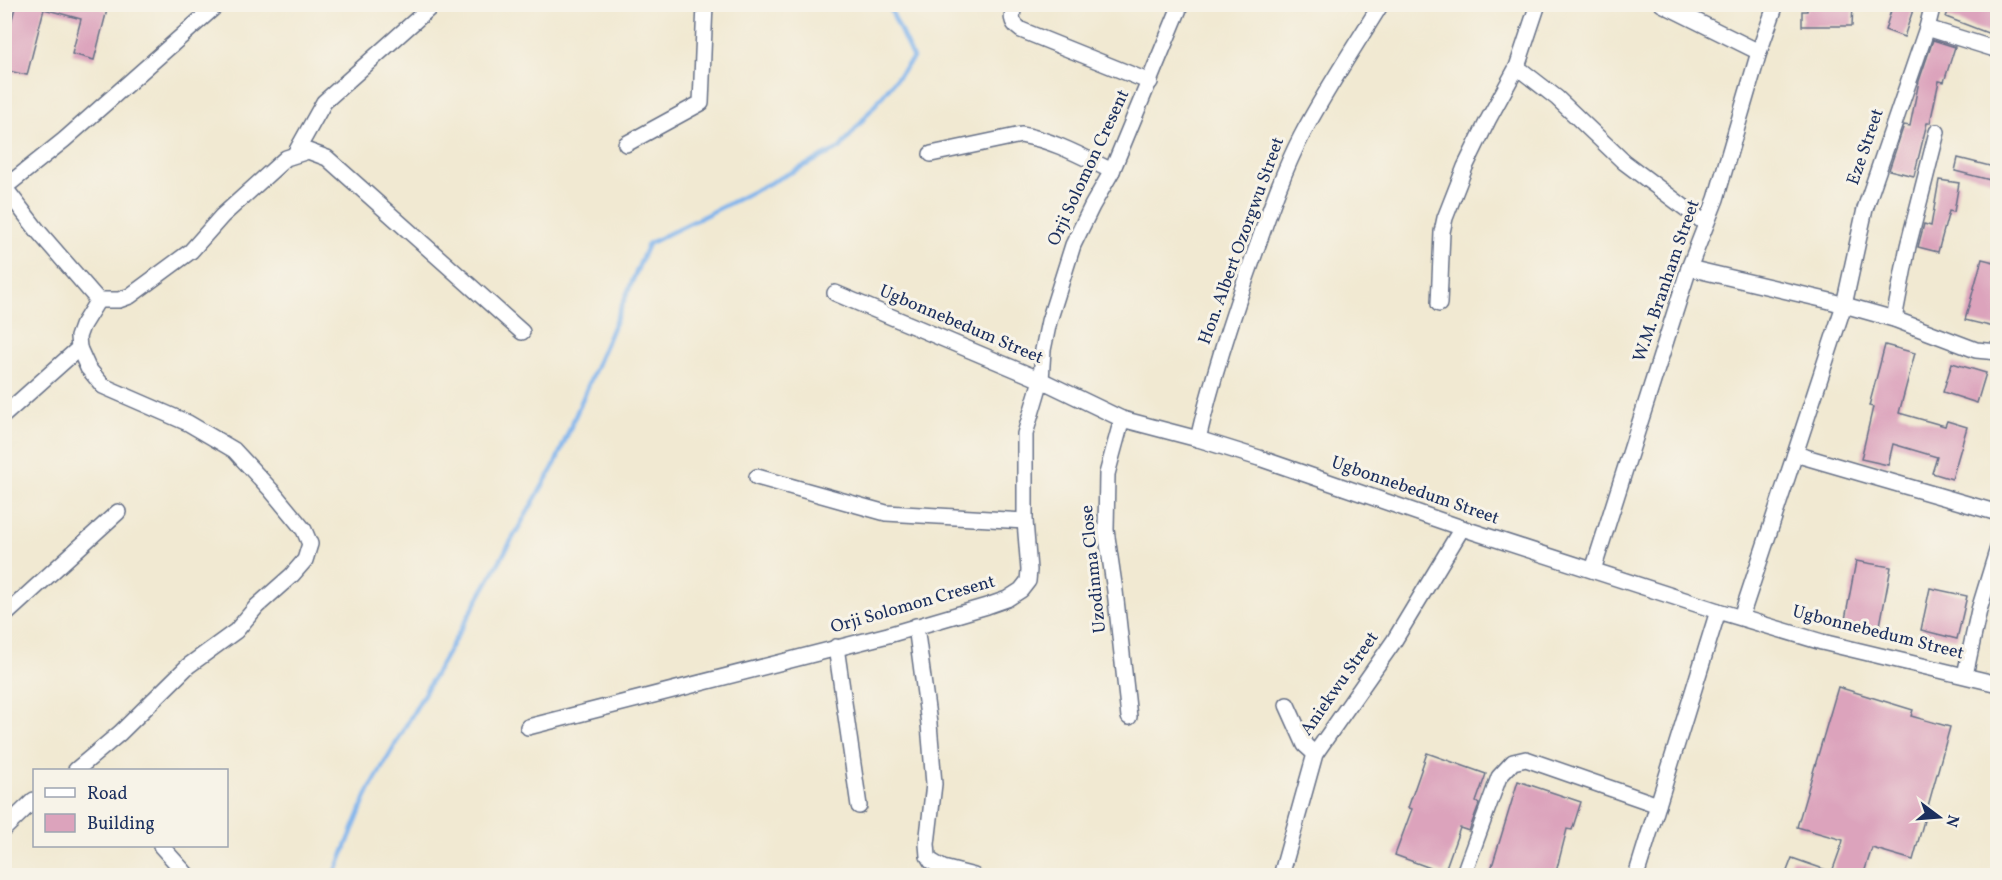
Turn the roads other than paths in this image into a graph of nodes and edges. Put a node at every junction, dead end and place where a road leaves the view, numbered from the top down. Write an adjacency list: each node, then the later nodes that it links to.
1 (218, 4): 21 (street)
2 (434, 4): 18 (street)
3 (705, 4): 17 (street)
4 (1015, 4): 15 (street)
5 (1181, 4): 15 (street, Orji Solomon Cresent)
6 (1381, 4): 35 (street, Hon. Albert Ozorgwu Street)
7 (1538, 4): 14 (street)
8 (1662, 4): 13 (street)
9 (1776, 4): 13 (street, W.M. Branham Street)
10 (1933, 4): 11 (street, Eze Street)
11 (1927, 28): 12 (street); 27 (street, Eze Street)
12 (1998, 50)
13 (1759, 52): 22 (street, W.M. Branham Street)
14 (1517, 67): 22 (street); 26 (street)
15 (1150, 82): 20 (street, Orji Solomon Cresent)
16 (1937, 132): 28 (street)
17 (627, 144)
18 (295, 154): 25 (street); 29 (street)
19 (931, 154): 20 (street)
20 (1112, 171): 32 (street, Orji Solomon Cresent)
21 (5, 188): 25 (street)
22 (1706, 223): 23 (street, W.M. Branham Street)
23 (1689, 268): 27 (street); 43 (street, W.M. Branham Street)
24 (835, 293): 32 (street, Ugbonnebedum Street)
25 (98, 300): 30 (street)
26 (1439, 304)
27 (1844, 305): 28 (street); 36 (street, Eze Street)
28 (1894, 319): 31 (street)
29 (522, 332)
30 (79, 348): 33 (street); 55 (street)
31 (1998, 352)
32 (1041, 380): 34 (street, Ugbonnebedum Street); 40 (street, Orji Solomon Cresent)
33 (4, 415)
34 (1122, 419): 35 (street, Ugbonnebedum Street); 52 (street, Uzodinma Close)
35 (1197, 439): 41 (street, Ugbonnebedum Street)
36 (1795, 454): 39 (street); 46 (street, Eze Street)
37 (757, 477): 40 (street)
38 (118, 512): 45 (street)
39 (1998, 513)
40 (1025, 522): 47 (street, Orji Solomon Cresent)
41 (1462, 528): 43 (street, Ugbonnebedum Street); 54 (street, Aniekwu Street)
42 (1998, 548): 49 (street)
43 (1593, 570): 44 (street, Ugbonnebedum Street)
44 (1718, 611): 46 (street, Ugbonnebedum Street); 57 (street)
45 (4, 616)
46 (1741, 617): 49 (street, Ugbonnebedum Street)
47 (916, 626): 48 (street, Orji Solomon Cresent); 62 (street)
48 (836, 647): 53 (street, Orji Solomon Cresent); 58 (street)
49 (1965, 675): 50 (street, Ugbonnebedum Street)
50 (1998, 684)
51 (1287, 705): 54 (street)
52 (1129, 717)
53 (528, 727)
54 (1315, 754): 63 (street, Aniekwu Street)
55 (85, 768)
56 (33, 801): 59 (street)
57 (1658, 805): 64 (street); 65 (street)
58 (859, 806)
59 (4, 829)
60 (162, 847): 61 (street)
61 (188, 876)
62 (974, 876)
63 (1281, 876)
64 (1463, 876)
65 (1636, 876)

